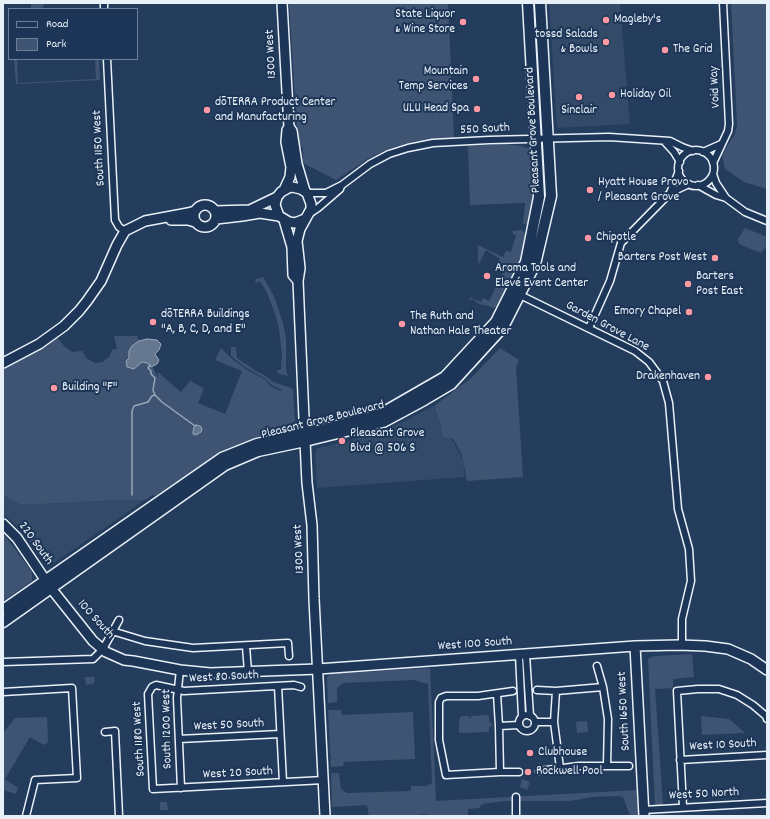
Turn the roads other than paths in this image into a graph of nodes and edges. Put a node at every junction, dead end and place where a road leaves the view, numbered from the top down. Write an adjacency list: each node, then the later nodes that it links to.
1 (282, 3): 6 (street, 1300 West)
2 (528, 3): 7 (main road, Pleasant Grove Boulevard)
3 (540, 3): 8 (main road, Pleasant Grove Boulevard)
4 (723, 3): 10 (street, Void Way)
5 (107, 60): 32 (street, South 1150 West)
6 (289, 127): 20 (street); 21 (street)
7 (536, 139): 8 (street, 550 South); 18 (street, 550 South); 34 (main road, Pleasant Grove Boulevard)
8 (547, 139): 9 (street, 550 South); 34 (main road, Pleasant Grove Boulevard)
9 (664, 141): 11 (street, 550 South); 13 (street)
10 (721, 144): 12 (street); 14 (street, Void Way)
11 (693, 150): 12 (street); 13 (street)
12 (703, 152): 14 (street)
13 (680, 162): 15 (street)
14 (713, 163): 16 (street)
15 (679, 171): 17 (street); 22 (street)
16 (713, 174): 19 (street); 24 (street)
17 (689, 184): 19 (street); 22 (street)
18 (342, 185): 21 (street); 27 (street)
19 (698, 185): 24 (street)
20 (284, 190): 21 (street); 23 (street)
21 (306, 192): 27 (street)
22 (670, 193): 35 (street)
23 (277, 197): 26 (street); 28 (street)
24 (726, 198): 30 (street)
25 (195, 211): 26 (street); 29 (street); 31 (street)
26 (215, 215): 28 (street); 31 (street)
27 (306, 217): 28 (street); 33 (street)
28 (282, 218): 33 (street)
29 (158, 219): 31 (street); 32 (street)
30 (767, 221)
31 (195, 222)
32 (125, 231): 36 (street)
33 (298, 281): 37 (street, 1300 West)
34 (517, 293): 35 (street, Garden Grove Lane); 37 (main road, Pleasant Grove Boulevard)
35 (590, 328): 44 (street, Garden Grove Lane)
36 (3, 363)
37 (305, 438): 39 (main road, Pleasant Grove Boulevard); 52 (street, 1300 West)
38 (3, 524): 39 (street, 220 South)
39 (48, 583): 40 (main road, Pleasant Grove Boulevard); 42 (main road, Pleasant Grove Boulevard); 47 (street, 100 South)
40 (3, 610)
41 (119, 620): 43 (street)
42 (3, 622)
43 (112, 631): 45 (street); 47 (street)
44 (682, 645): 46 (street, West 100 South); 54 (street, West 100 South)
45 (246, 646): 49 (street); 55 (street)
46 (635, 646): 48 (street, West 100 South); 91 (street, South 1650 West)
47 (103, 649): 50 (street); 53 (street, 100 South)
48 (522, 655): 52 (street, West 100 South); 66 (street); 67 (street)
49 (289, 656)
50 (3, 662)
51 (598, 666): 58 (street)
52 (318, 669): 55 (street, West 100 South); 84 (street, 1300 West)
53 (180, 670): 55 (street, West 100 South); 60 (street, South 1200 West)
54 (767, 670)
55 (248, 672)
56 (278, 686): 57 (street, West 80 South); 60 (street, West 80 South); 74 (street)
57 (301, 687)
58 (603, 687): 63 (street); 78 (street)
59 (150, 689): 60 (street, West 80 South); 87 (street, South 1180 West)
60 (177, 689): 75 (street, South 1200 West)
61 (537, 690): 63 (street)
62 (513, 691): 65 (street)
63 (556, 691): 70 (street)
64 (3, 692): 92 (street)
65 (496, 694): 72 (street); 82 (street)
66 (522, 716): 67 (street); 71 (street)
67 (530, 716): 69 (street)
68 (767, 717): 77 (street)
69 (535, 722): 70 (street); 71 (street)
70 (554, 722): 80 (street)
71 (519, 725): 72 (street)
72 (499, 726): 82 (street)
73 (104, 732): 93 (street)
74 (280, 734): 75 (street, West 50 South); 85 (street)
75 (179, 739): 86 (street, South 1200 West)
76 (767, 755): 77 (street, West 10 South)
77 (680, 760): 90 (street)
78 (607, 766): 79 (street); 80 (street)
79 (629, 766)
80 (560, 768): 81 (street)
81 (539, 771)
82 (500, 772): 83 (street)
83 (519, 772)
84 (324, 780): 85 (street, West 20 South); 94 (street, 1300 West)
85 (283, 782): 86 (street, West 20 South)
86 (181, 788): 87 (street, West 20 South)
87 (153, 790)
88 (516, 797): 95 (street)
89 (767, 803): 90 (street, West 50 North)
90 (683, 807): 91 (street, West 50 North)
91 (643, 813)
92 (26, 816)
93 (119, 816)
94 (325, 816)
95 (516, 816)

